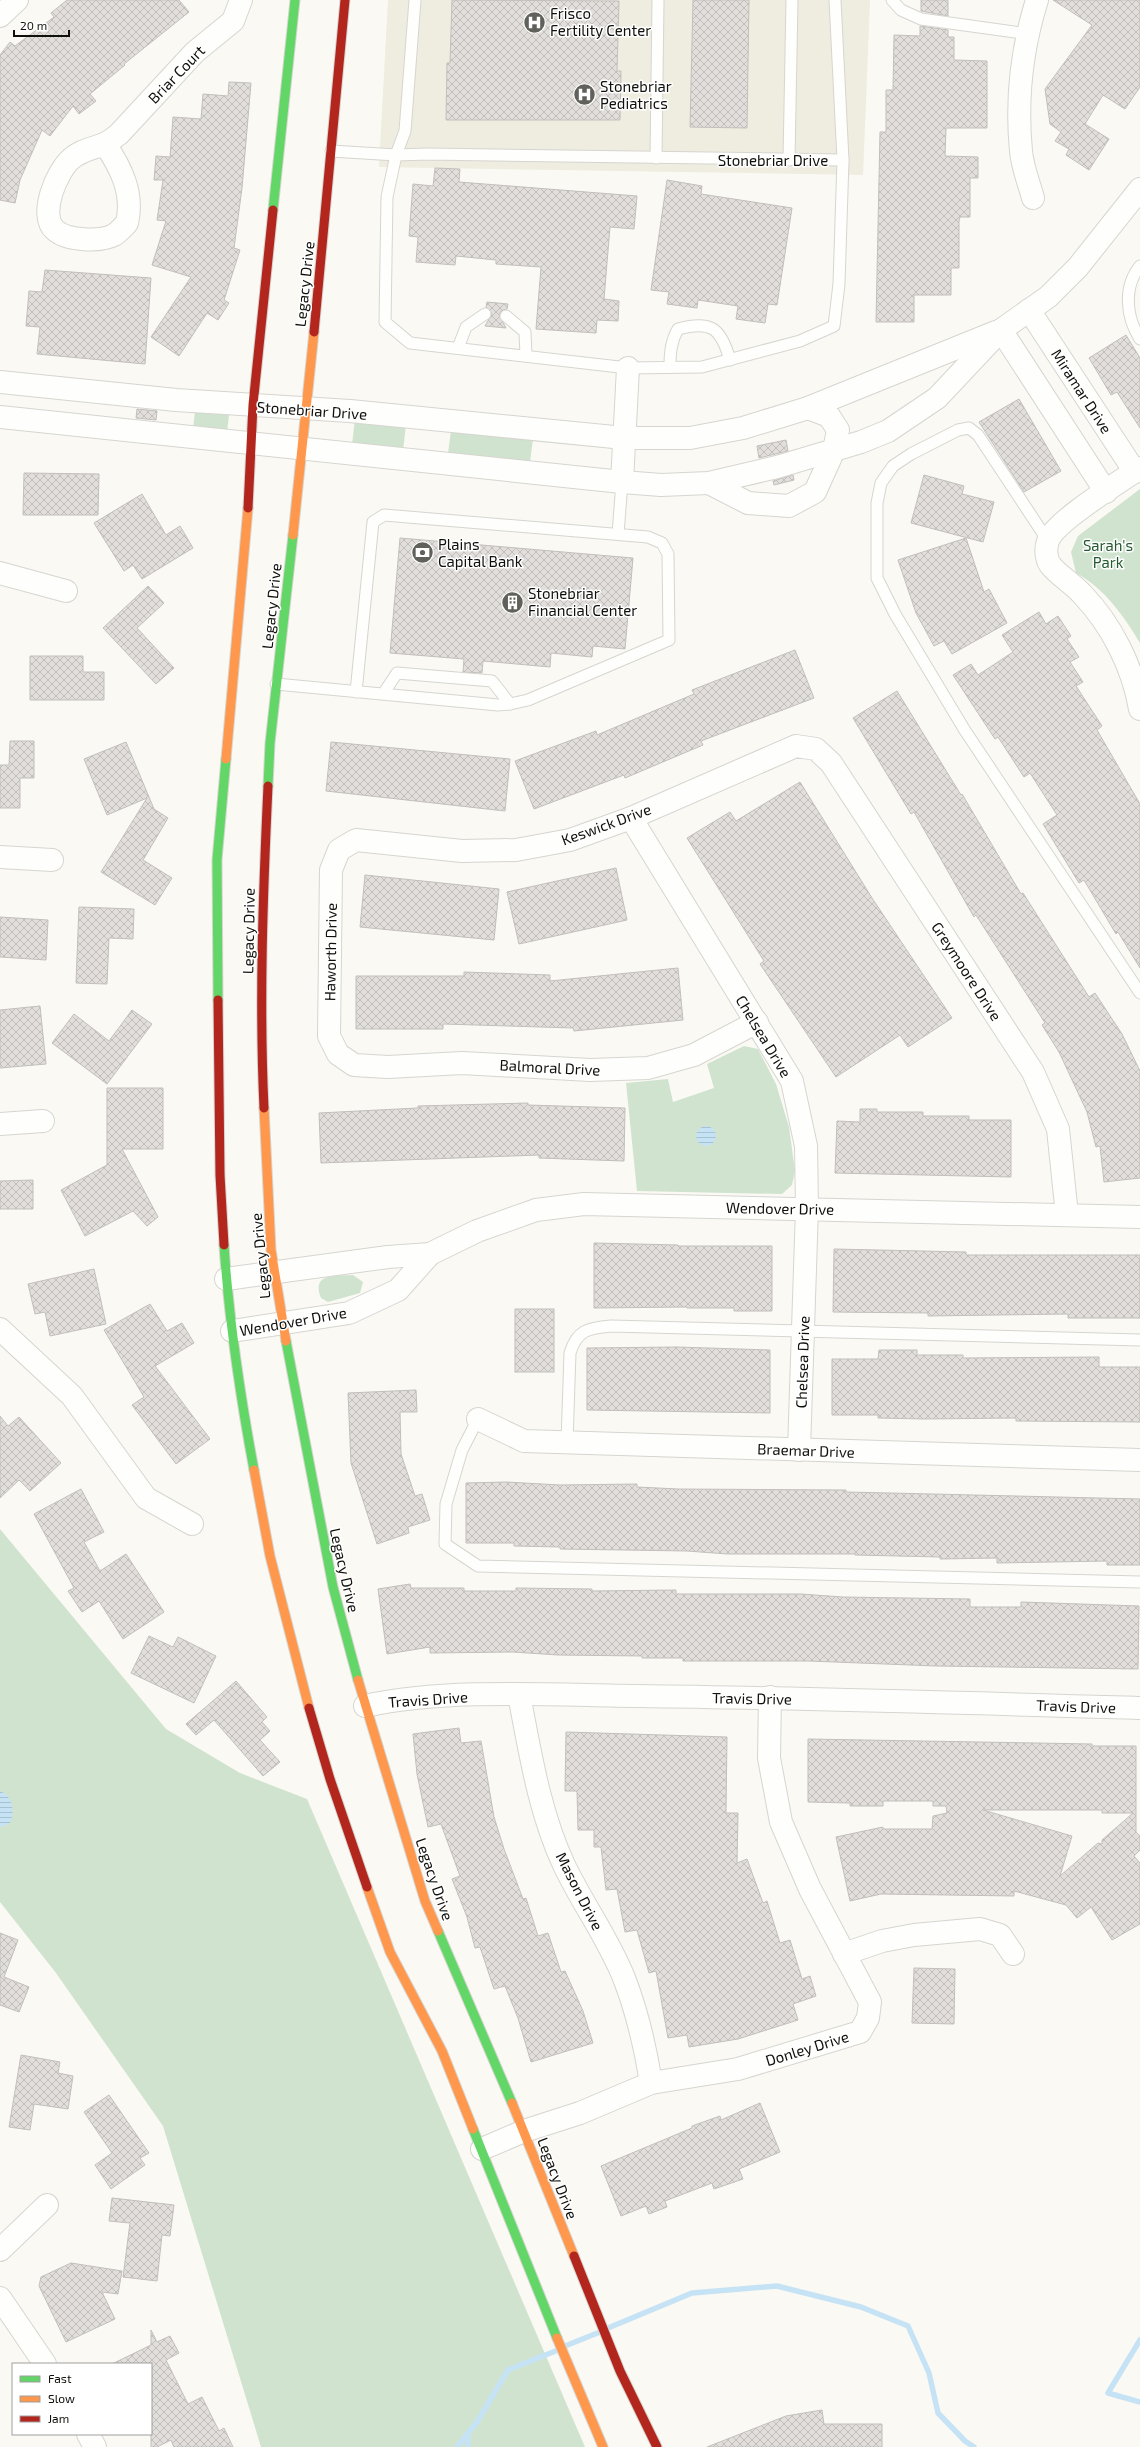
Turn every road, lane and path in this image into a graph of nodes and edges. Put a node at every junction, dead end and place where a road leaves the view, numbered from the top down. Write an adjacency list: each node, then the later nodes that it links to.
1 (241, 0): 11 (street, Briar Court)
2 (295, 0): 31 (main road, Legacy Drive)
3 (346, 0): 12 (main road, Legacy Drive)
4 (415, 0): 13 (lane)
5 (658, 0): 14 (lane)
6 (792, 0): 15 (lane)
7 (835, 0): 16 (lane)
8 (892, 0): 10 (lane)
9 (1037, 0): 10 (street)
10 (1029, 34): 18 (street)
11 (105, 144): 11 (street, Briar Court)
12 (331, 151): 13 (lane, Stonebriar Drive); 32 (main road, Legacy Drive)
13 (396, 155): 14 (lane, Stonebriar Drive); 25 (lane, Stonebriar Drive)
14 (656, 158): 15 (lane, Stonebriar Drive)
15 (789, 160): 16 (lane, Stonebriar Drive)
16 (843, 160): 27 (lane, Stonebriar Drive)
17 (1140, 190): 20 (street, Stonebriar Drive)
18 (1033, 198)
19 (1140, 266): 24 (lane)
20 (1029, 310): 23 (street, Stonebriar Drive); 39 (street, Miramar Drive)
21 (485, 314): 25 (lane)
22 (506, 316): 26 (lane)
23 (1001, 330): 33 (street, Stonebriar Drive); 38 (street, Stonebriar Drive); 42 (street)
24 (1140, 339)
25 (458, 348): 26 (lane, Stonebriar Drive)
26 (526, 356): 29 (lane, Stonebriar Drive)
27 (730, 360): 28 (lane, Stonebriar Drive); 28 (lane)
28 (670, 367): 29 (lane, Stonebriar Drive)
29 (628, 368): 35 (street)
30 (0, 382): 31 (street, Stonebriar Drive)
31 (253, 405): 32 (street, Stonebriar Drive); 36 (main road, Legacy Drive)
32 (306, 408): 35 (street, Stonebriar Drive); 37 (main road, Legacy Drive)
33 (808, 408): 35 (street, Stonebriar Drive); 38 (street)
34 (0, 417): 36 (street, Stonebriar Drive)
35 (624, 438): 40 (street)
36 (251, 442): 37 (street, Stonebriar Drive); 67 (main road, Legacy Drive)
37 (303, 448): 40 (street, Stonebriar Drive); 47 (main road, Legacy Drive)
38 (834, 450): 41 (street, Stonebriar Drive); 41 (street)
39 (1137, 470): 42 (street)
40 (622, 482): 41 (street, Stonebriar Drive); 43 (lane)
41 (710, 483)
42 (1106, 492): 44 (street)
43 (618, 534): 48 (lane); 50 (lane)
44 (1048, 550): 51 (street); 57 (lane)
45 (0, 573): 46 (street)
46 (66, 591)
47 (276, 684): 48 (lane); 66 (main road, Legacy Drive)
48 (356, 692): 49 (lane)
49 (382, 694): 50 (lane); 50 (lane)
50 (510, 704)
51 (1140, 709)
52 (816, 749): 53 (street, Keswick Drive); 63 (street, Greymoore Drive)
53 (631, 818): 54 (street, Keswick Drive); 58 (street, Chelsea Drive)
54 (339, 850): 59 (street, Haworth Drive)
55 (0, 857): 56 (street)
56 (52, 860)
57 (1140, 993)
58 (756, 1022): 59 (street, Balmoral Drive); 62 (street, Chelsea Drive)
59 (338, 1054)
60 (43, 1121): 61 (street)
61 (0, 1124)
62 (807, 1208): 63 (street, Wendover Drive); 65 (street, Wendover Drive); 71 (street, Chelsea Drive)
63 (1067, 1215): 64 (street, Wendover Drive)
64 (1140, 1217)
65 (430, 1254): 66 (street, Wendover Drive); 68 (street, Wendover Drive)
66 (274, 1274): 67 (street, Wendover Drive); 68 (main road, Legacy Drive)
67 (226, 1279): 70 (main road, Legacy Drive)
68 (282, 1322): 70 (street, Wendover Drive); 81 (main road, Legacy Drive)
69 (0, 1330): 77 (street)
70 (232, 1331): 87 (main road, Legacy Drive)
71 (803, 1332): 72 (lane); 74 (lane); 75 (street, Chelsea Drive)
72 (1140, 1340)
73 (478, 1419): 74 (street, Braemar Drive); 78 (lane)
74 (567, 1442): 75 (street, Braemar Drive)
75 (800, 1450): 76 (street, Braemar Drive)
76 (1140, 1460)
77 (192, 1524)
78 (1140, 1582)
79 (519, 1695): 80 (street, Travis Drive); 81 (street, Travis Drive); 85 (street, Mason Drive)
80 (770, 1697): 82 (street, Travis Drive); 83 (street, Donley Drive)
81 (365, 1706): 86 (main road, Legacy Drive)
82 (1140, 1708)
83 (844, 1954): 84 (street); 85 (street, Donley Drive)
84 (1013, 1954)
85 (651, 2083): 86 (street, Donley Drive)
86 (524, 2131): 87 (street, Donley Drive); 95 (main road, Legacy Drive)
87 (482, 2148): 94 (main road, Legacy Drive)
88 (47, 2205): 89 (street)
89 (0, 2250)
90 (0, 2298): 91 (street)
91 (44, 2363)
92 (89, 2435): 93 (street)
93 (95, 2447)
94 (603, 2447)
95 (657, 2447)

